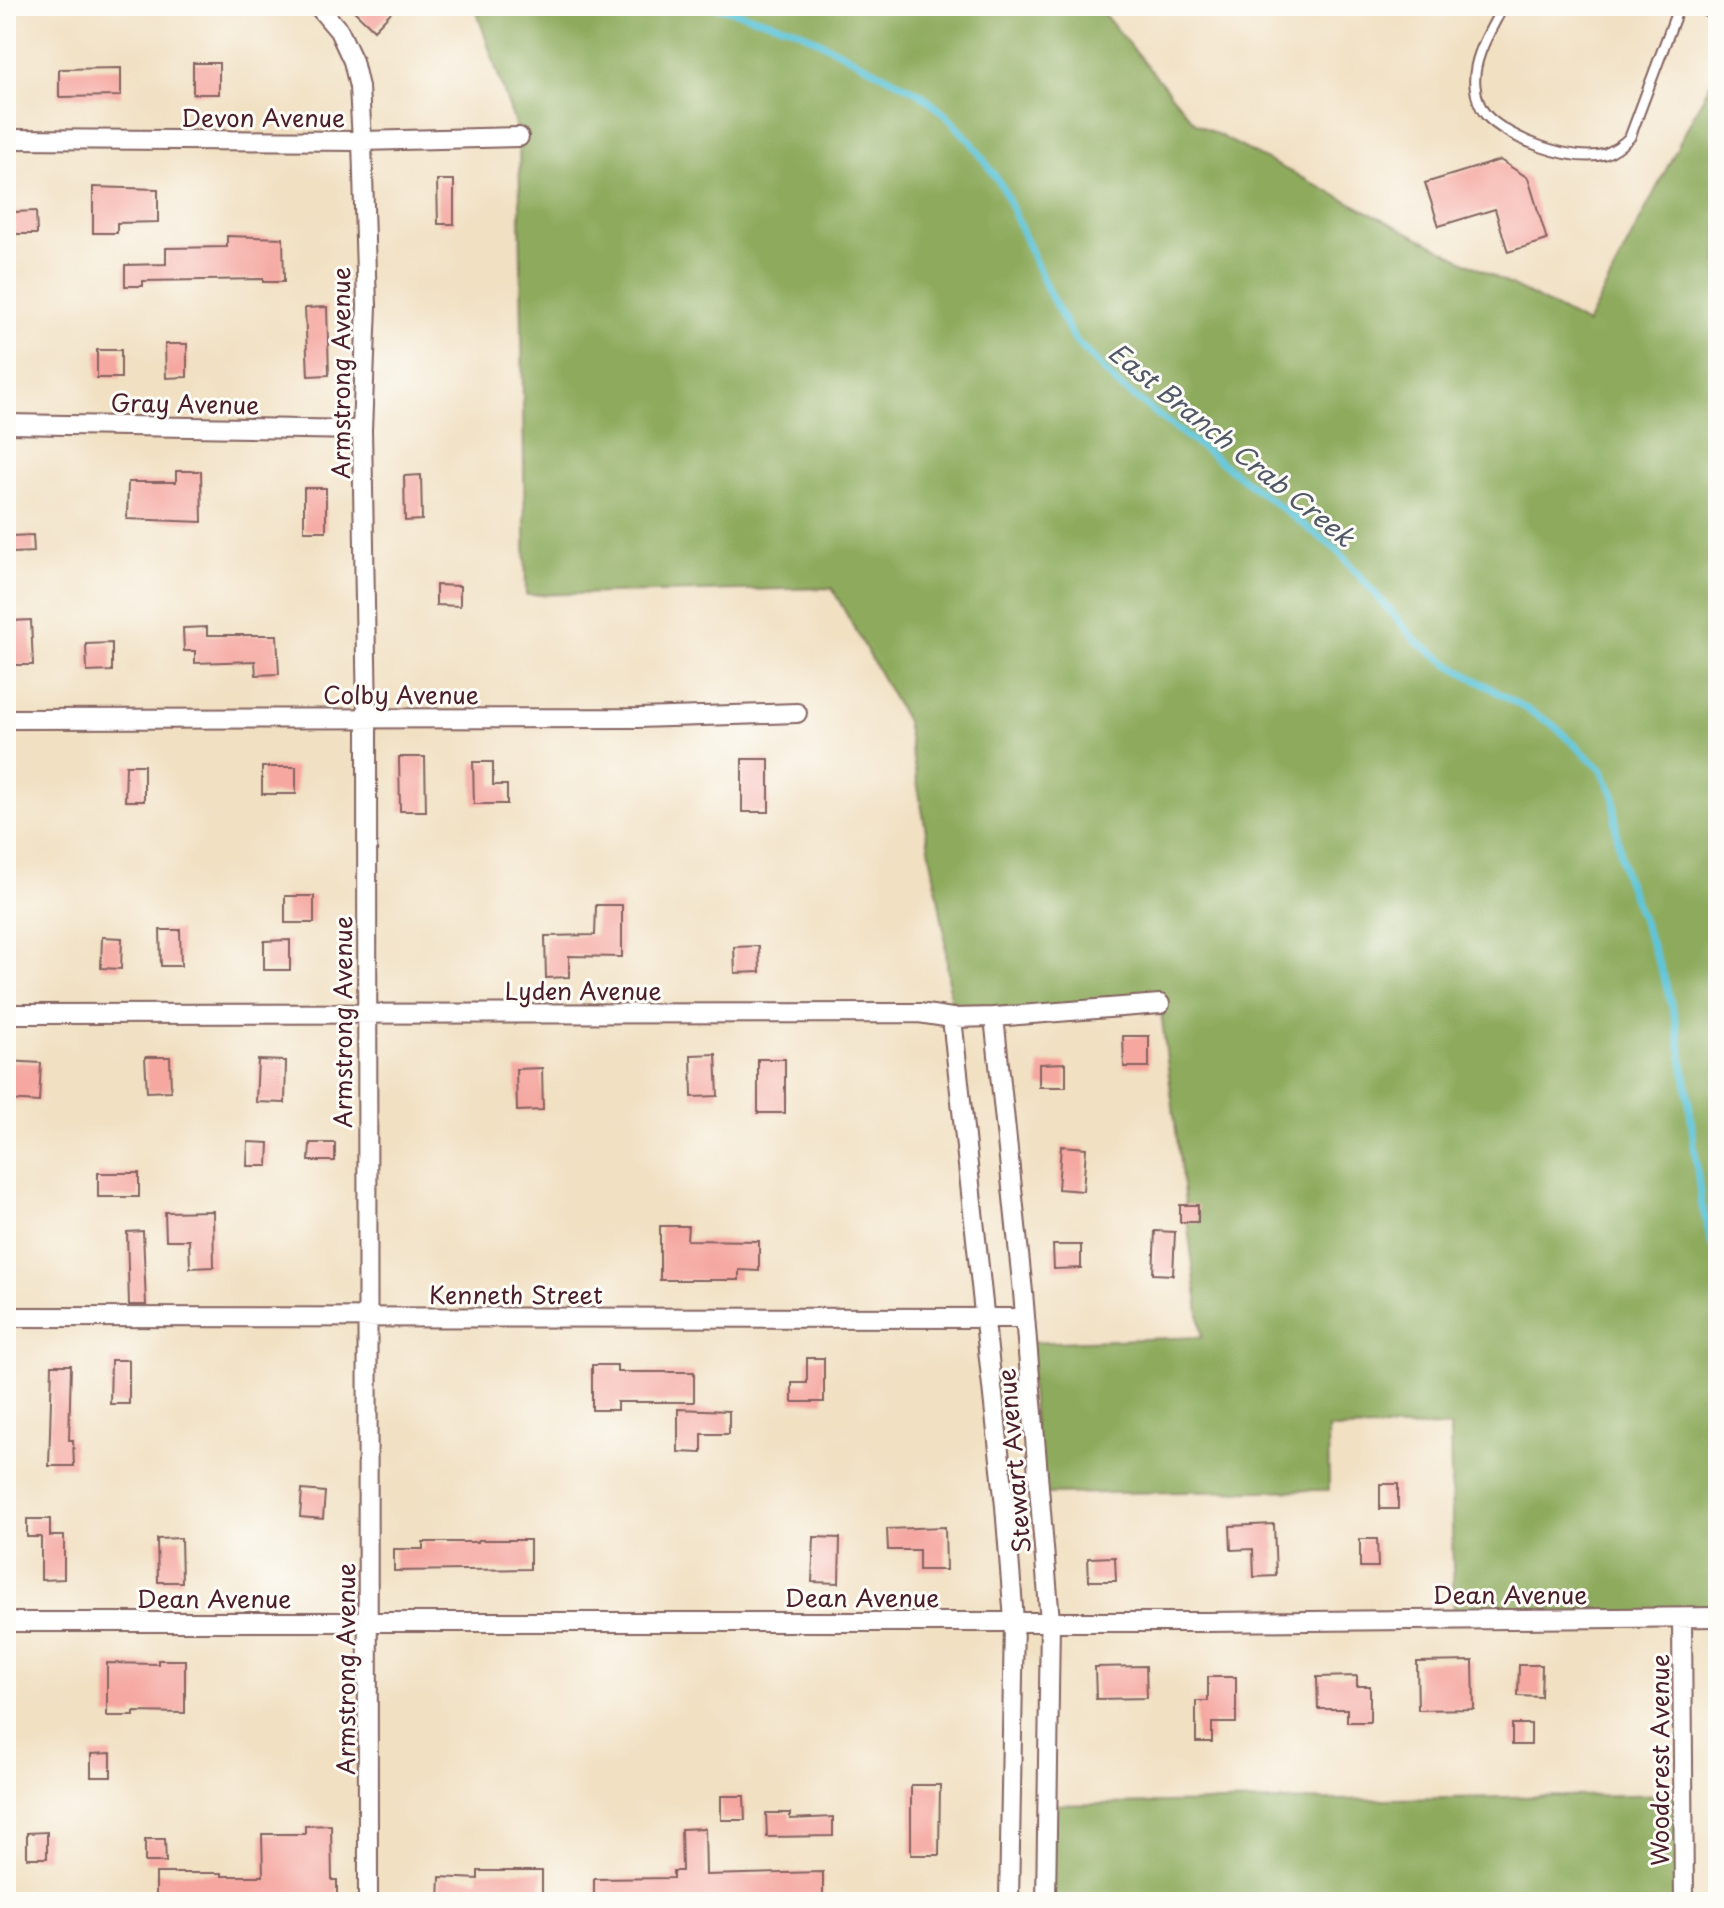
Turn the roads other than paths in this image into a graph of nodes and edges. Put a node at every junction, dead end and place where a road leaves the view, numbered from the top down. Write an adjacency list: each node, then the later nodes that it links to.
1 (318, 6): 8 (street, Armstrong Avenue)
2 (1503, 6): 3 (lane)
3 (1679, 6)
4 (1712, 6): 5 (street)
5 (1718, 9)
6 (519, 137): 8 (street, Devon Avenue)
7 (6, 139): 8 (street, Devon Avenue)
8 (362, 141): 10 (street, Armstrong Avenue)
9 (6, 424): 10 (street, Gray Avenue)
10 (362, 430): 12 (street, Armstrong Avenue)
11 (797, 713): 12 (street, Colby Avenue)
12 (367, 717): 13 (street, Colby Avenue); 16 (street, Armstrong Avenue)
13 (6, 719)
14 (1160, 1004): 17 (street, Lyden Avenue)
15 (6, 1014): 16 (street, Lyden Avenue)
16 (366, 1015): 18 (street, Lyden Avenue); 20 (street, Armstrong Avenue)
17 (994, 1017): 18 (street, Lyden Avenue); 22 (street, Stewart Avenue)
18 (952, 1018): 21 (street, Stewart Avenue)
19 (6, 1317): 20 (street, Kenneth Street)
20 (367, 1317): 21 (street, Kenneth Street); 28 (street, Armstrong Avenue)
21 (982, 1317): 22 (street, Kenneth Street); 25 (street, Stewart Avenue)
22 (1025, 1318): 26 (street, Stewart Avenue)
23 (1718, 1617): 24 (street, Dean Avenue)
24 (1682, 1618): 26 (street, Dean Avenue); 32 (street, Woodcrest Avenue)
25 (1014, 1620): 26 (street, Dean Avenue); 28 (street, Dean Avenue); 30 (street, Stewart Avenue)
26 (1050, 1621): 31 (street, Stewart Avenue)
27 (6, 1622): 28 (street, Dean Avenue)
28 (368, 1622): 29 (street, Armstrong Avenue)
29 (368, 1902)
30 (1009, 1902)
31 (1046, 1902)
32 (1684, 1902)

